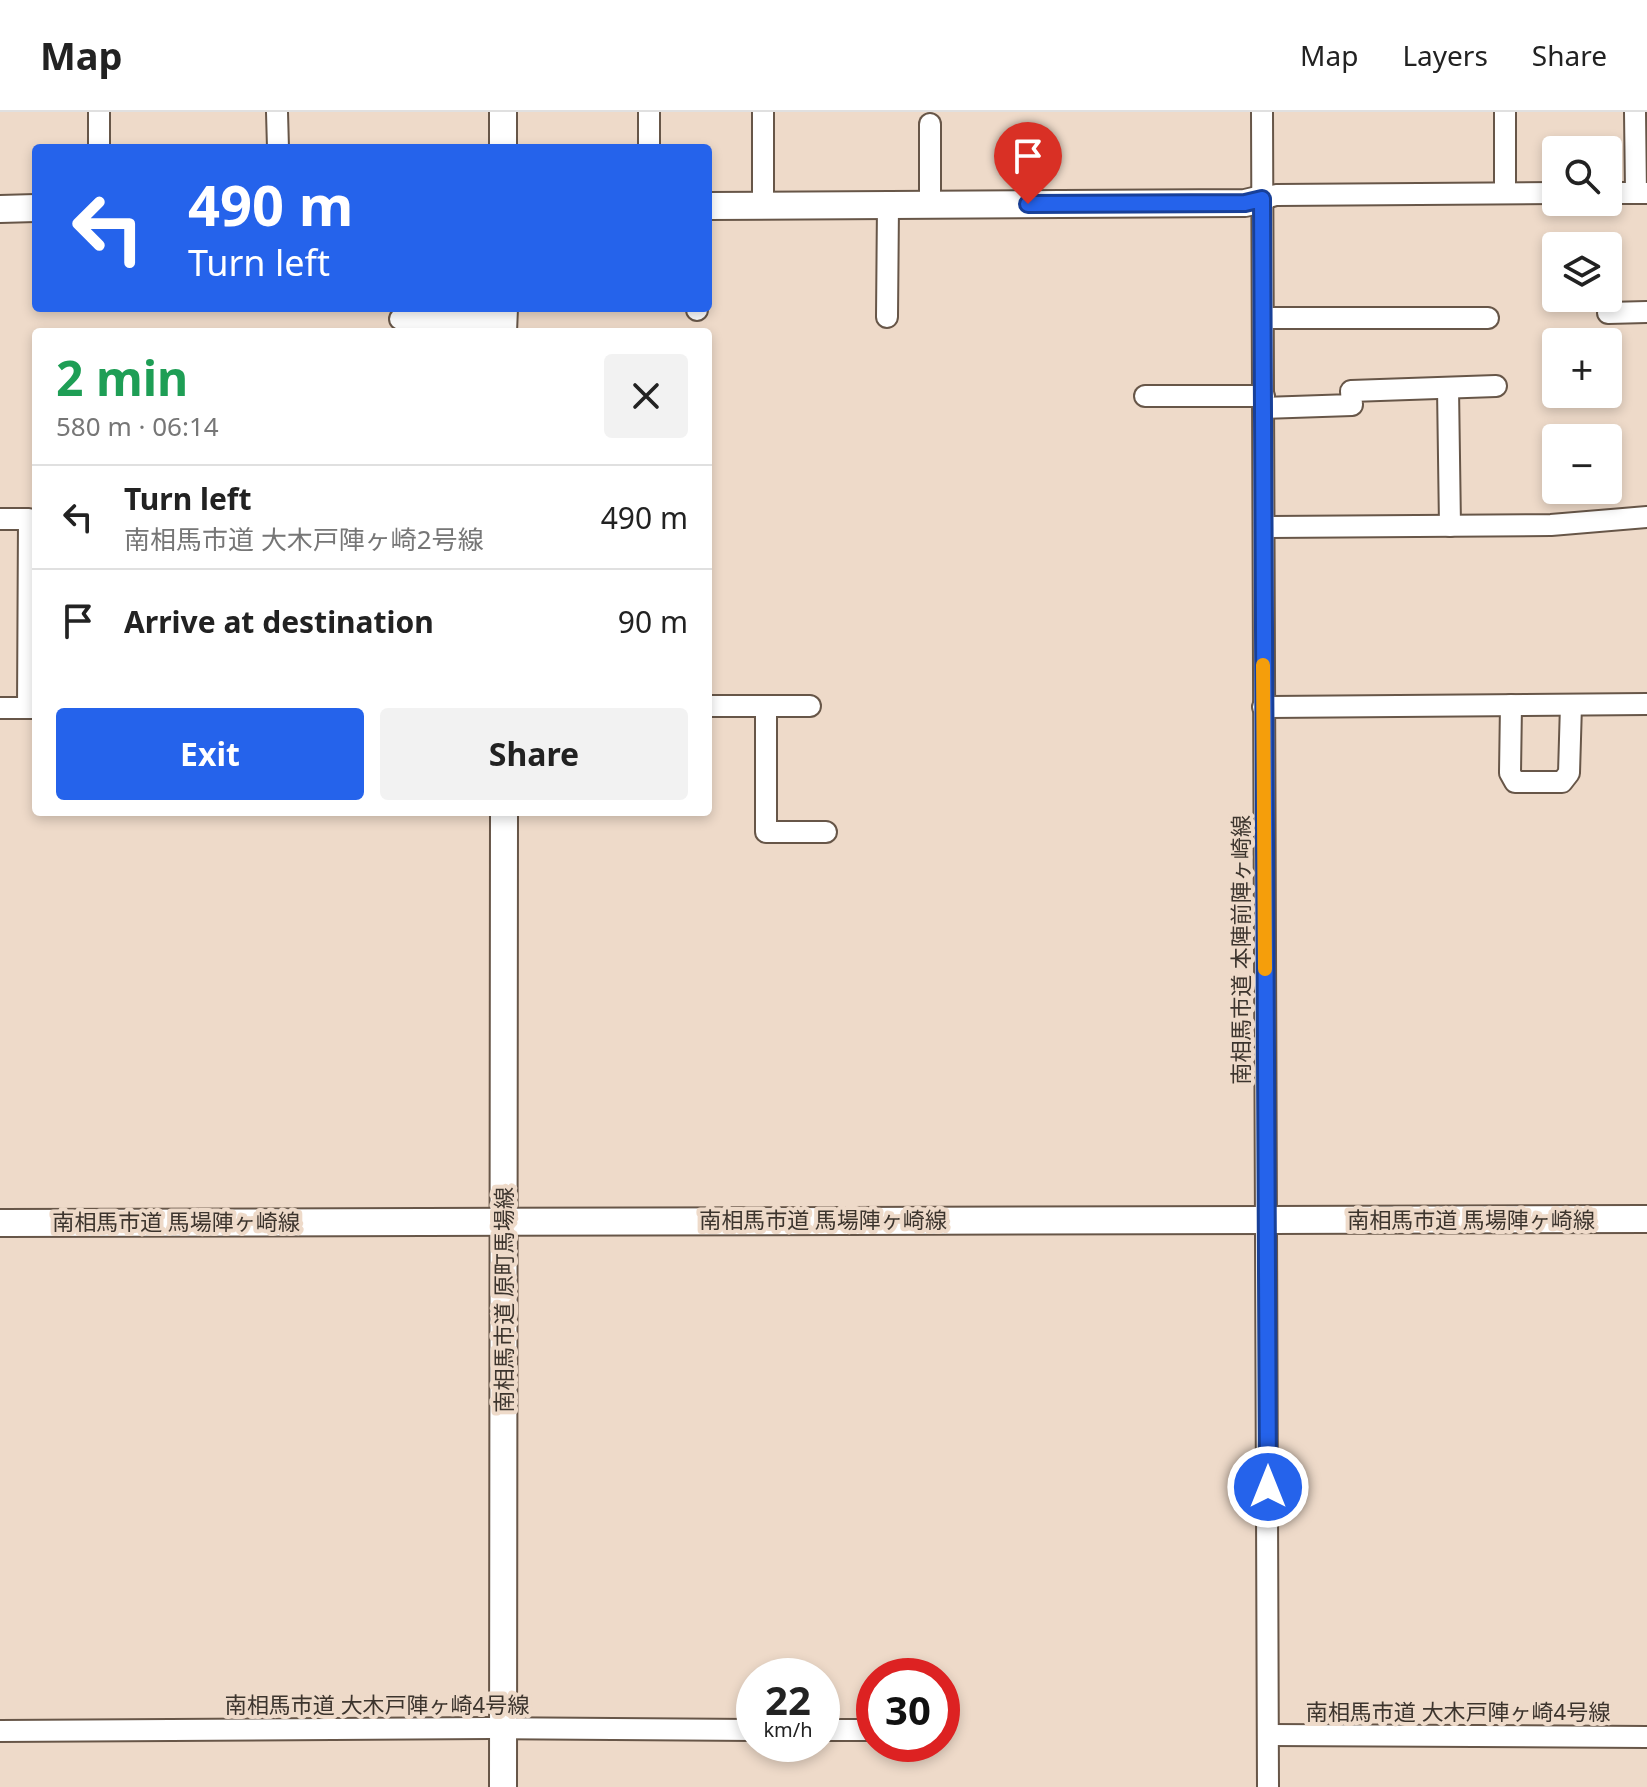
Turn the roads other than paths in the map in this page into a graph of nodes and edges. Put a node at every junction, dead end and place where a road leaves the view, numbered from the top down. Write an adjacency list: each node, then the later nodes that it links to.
1 (99, 112): 10 (street)
2 (277, 112): 11 (street)
3 (503, 112): 12 (street)
4 (649, 112): 13 (street)
5 (763, 112): 21 (street)
6 (1262, 112): 17 (street, 南相馬市道 本陣前陣ヶ崎線)
7 (1505, 112): 14 (street)
8 (1635, 112): 16 (street)
9 (930, 124): 19 (street)
10 (99, 144)
11 (278, 144)
12 (503, 144)
13 (649, 144)
14 (1505, 193): 15 (street); 17 (street)
15 (1542, 193)
16 (1642, 193)
17 (1262, 199): 19 (street); 27 (street, 南相馬市道 本陣前陣ヶ崎線)
18 (888, 205): 19 (street); 21 (street); 26 (street)
19 (930, 205)
20 (712, 206): 21 (street)
21 (763, 206)
22 (32, 208): 23 (street)
23 (0, 209)
24 (1647, 312): 25 (street)
25 (1608, 313)
26 (887, 317)
27 (1264, 318): 28 (street); 34 (street, 南相馬市道 本陣前陣ヶ崎線)
28 (1488, 318)
29 (400, 319): 30 (street)
30 (503, 320)
31 (1496, 386): 32 (street)
32 (1448, 388): 34 (street); 37 (street)
33 (1145, 396): 34 (street)
34 (1264, 402): 38 (street, 南相馬市道 本陣前陣ヶ崎線)
35 (1647, 517): 37 (street)
36 (0, 519): 47 (street)
37 (1450, 526): 38 (street)
38 (1264, 527): 45 (street, 南相馬市道 本陣前陣ヶ崎線)
39 (1647, 704): 41 (street)
40 (1511, 705): 41 (street); 41 (street); 45 (street)
41 (1571, 705)
42 (712, 706): 43 (street)
43 (766, 706): 44 (street); 49 (street)
44 (810, 706)
45 (1263, 707): 51 (street, 南相馬市道 本陣前陣ヶ崎線)
46 (0, 708): 47 (street)
47 (32, 708)
48 (504, 816): 52 (street, 南相馬市道 原町馬場線)
49 (826, 832)
50 (1647, 1219): 51 (street, 南相馬市道 馬場陣ヶ崎線)
51 (1267, 1220): 52 (street, 南相馬市道 馬場陣ヶ崎線); 57 (street, 南相馬市道 本陣前陣ヶ崎線)
52 (504, 1221): 53 (street, 南相馬市道 馬場陣ヶ崎線); 54 (street, 南相馬市道 原町馬場線)
53 (0, 1223)
54 (503, 1728): 55 (street, 南相馬市道 大木戸陣ヶ崎4号線); 56 (street, 南相馬市道 大木戸陣ヶ崎4号線); 59 (street, 南相馬市道 原町馬場線)
55 (736, 1730)
56 (0, 1731)
57 (1268, 1735): 58 (street, 南相馬市道 大木戸陣ヶ崎4号線); 60 (street, 南相馬市道 本陣前陣ヶ崎線)
58 (1647, 1737)
59 (503, 1787)
60 (1268, 1787)

